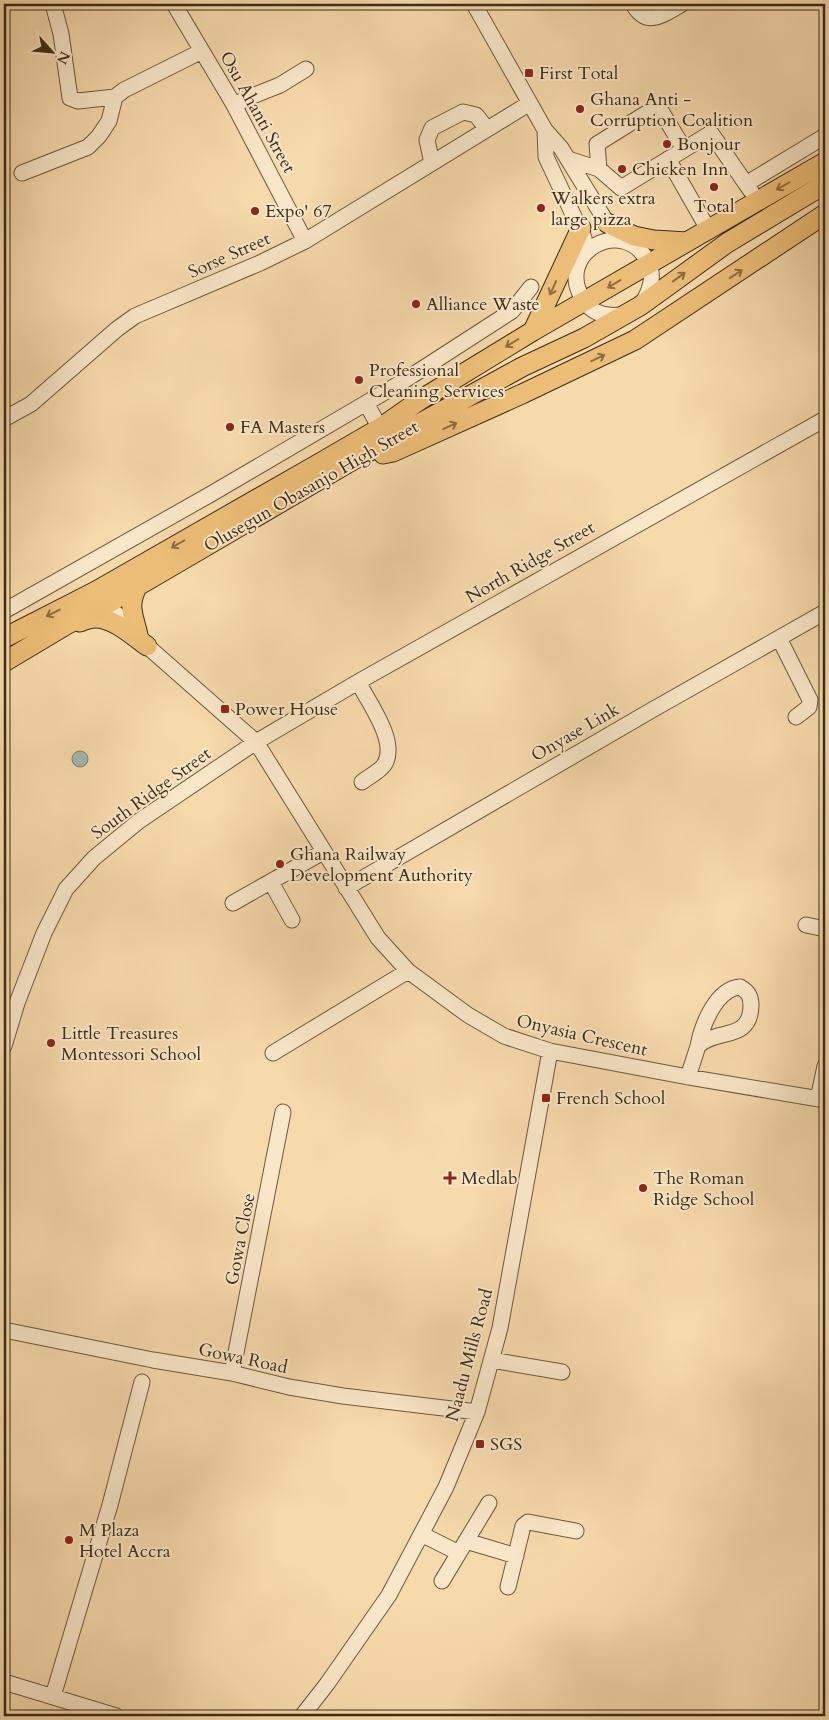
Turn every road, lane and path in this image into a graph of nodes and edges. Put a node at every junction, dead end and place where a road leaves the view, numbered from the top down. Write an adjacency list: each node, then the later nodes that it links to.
1 (53, 4): 8 (street)
2 (174, 4): 6 (street, Osu Ahanti Street)
3 (474, 4): 9 (street)
4 (633, 4): 5 (street)
5 (682, 4)
6 (202, 51): 8 (street); 10 (street, Osu Ahanti Street)
7 (306, 69): 10 (street)
8 (114, 97): 20 (street)
9 (530, 103): 11 (street, Sorse Street); 12 (street)
10 (234, 105): 28 (street, Osu Ahanti Street)
11 (487, 129): 18 (street, Sorse Street); 18 (street)
12 (545, 130): 15 (street); 26 (street)
13 (825, 136): 21 (street)
14 (684, 149): 16 (street); 19 (street); 21 (street)
15 (568, 159): 19 (street); 25 (street)
16 (668, 159): 19 (street); 27 (street)
17 (825, 162): 23 (main road, Olusegun Obasanjo High Street, one-way to 23)
18 (432, 163): 28 (street, Sorse Street)
19 (599, 169)
20 (22, 173)
21 (746, 184): 23 (street)
22 (825, 184): 35 (main road, Olusegun Obasanjo High Street, one-way to 22)
23 (757, 202): 27 (main road, Olusegun Obasanjo High Street)
24 (825, 214): 42 (main road, one-way to 24)
25 (607, 223): 29 (street); 30 (main road)
26 (581, 228): 31 (street); 37 (main road, one-way to 37)
27 (708, 229): 30 (main road, Olusegun Obasanjo High Street)
28 (305, 241): 40 (street, Sorse Street)
29 (622, 241): 31 (street); 32 (street)
30 (687, 242): 32 (main road, Olusegun Obasanjo High Street)
31 (589, 249): 34 (street)
32 (649, 263): 34 (main road, Olusegun Obasanjo High Street, one-way to 34); 35 (street)
33 (531, 287): 38 (street)
34 (585, 302): 36 (street); 37 (main road, Olusegun Obasanjo High Street)
35 (640, 306): 36 (main road, Olusegun Obasanjo High Street)
36 (621, 315): 42 (main road, Olusegun Obasanjo High Street)
37 (533, 331): 41 (main road, Olusegun Obasanjo High Street, one-way to 41)
38 (366, 403): 41 (street); 45 (street)
39 (825, 418): 52 (street, North Ridge Street)
40 (4, 419)
41 (380, 428): 44 (main road, Olusegun Obasanjo High Street, one-way to 44)
42 (355, 459): 43 (main road, Olusegun Obasanjo High Street)
43 (138, 585): 44 (main road, Olusegun Obasanjo High Street); 50 (main road)
44 (101, 597): 47 (main road, Olusegun Obasanjo High Street); 48 (main road, Olusegun Obasanjo High Street, one-way to 48); 50 (street, Onyasia Crescent)
45 (4, 611)
46 (825, 612): 49 (street, Onyase Link)
47 (66, 625): 50 (main road); 51 (main road, Olusegun Obasanjo High Street)
48 (4, 638)
49 (778, 638): 53 (street); 58 (street, Onyase Link)
50 (143, 640): 54 (street, Onyasia Crescent)
51 (4, 662)
52 (358, 682): 54 (street, North Ridge Street); 55 (street)
53 (796, 717)
54 (256, 742): 56 (street, Onyasia Crescent); 64 (street, South Ridge Street)
55 (362, 782)
56 (323, 852): 57 (street); 58 (street, Onyasia Crescent)
57 (271, 882): 59 (street); 60 (street)
58 (346, 888): 63 (street, Onyasia Crescent)
59 (233, 903)
60 (292, 920)
61 (806, 925): 62 (street)
62 (825, 929)
63 (408, 971): 66 (street, Onyasia Crescent); 67 (street)
64 (4, 1046)
65 (698, 1046): 69 (street)
66 (550, 1051): 69 (street, Onyasia Crescent); 73 (street, Naadu Mills Road)
67 (273, 1053)
68 (825, 1066): 70 (street)
69 (688, 1077): 70 (street, Onyasia Crescent)
70 (822, 1100)
71 (283, 1112): 75 (street, Gowa Close)
72 (4, 1330): 75 (street, Gowa Road)
73 (491, 1360): 74 (street); 77 (street, Naadu Mills Road)
74 (562, 1372)
75 (232, 1373): 77 (street, Gowa Road)
76 (142, 1382): 86 (street)
77 (477, 1412): 80 (street, Naadu Mills Road)
78 (489, 1503): 81 (street)
79 (576, 1531): 82 (street)
80 (421, 1534): 81 (street); 88 (street, Naadu Mills Road)
81 (462, 1547): 82 (street); 83 (street)
82 (516, 1556): 84 (street)
83 (442, 1581)
84 (508, 1587)
85 (4, 1682): 86 (street)
86 (54, 1696): 87 (street)
87 (116, 1716)
88 (302, 1716)

